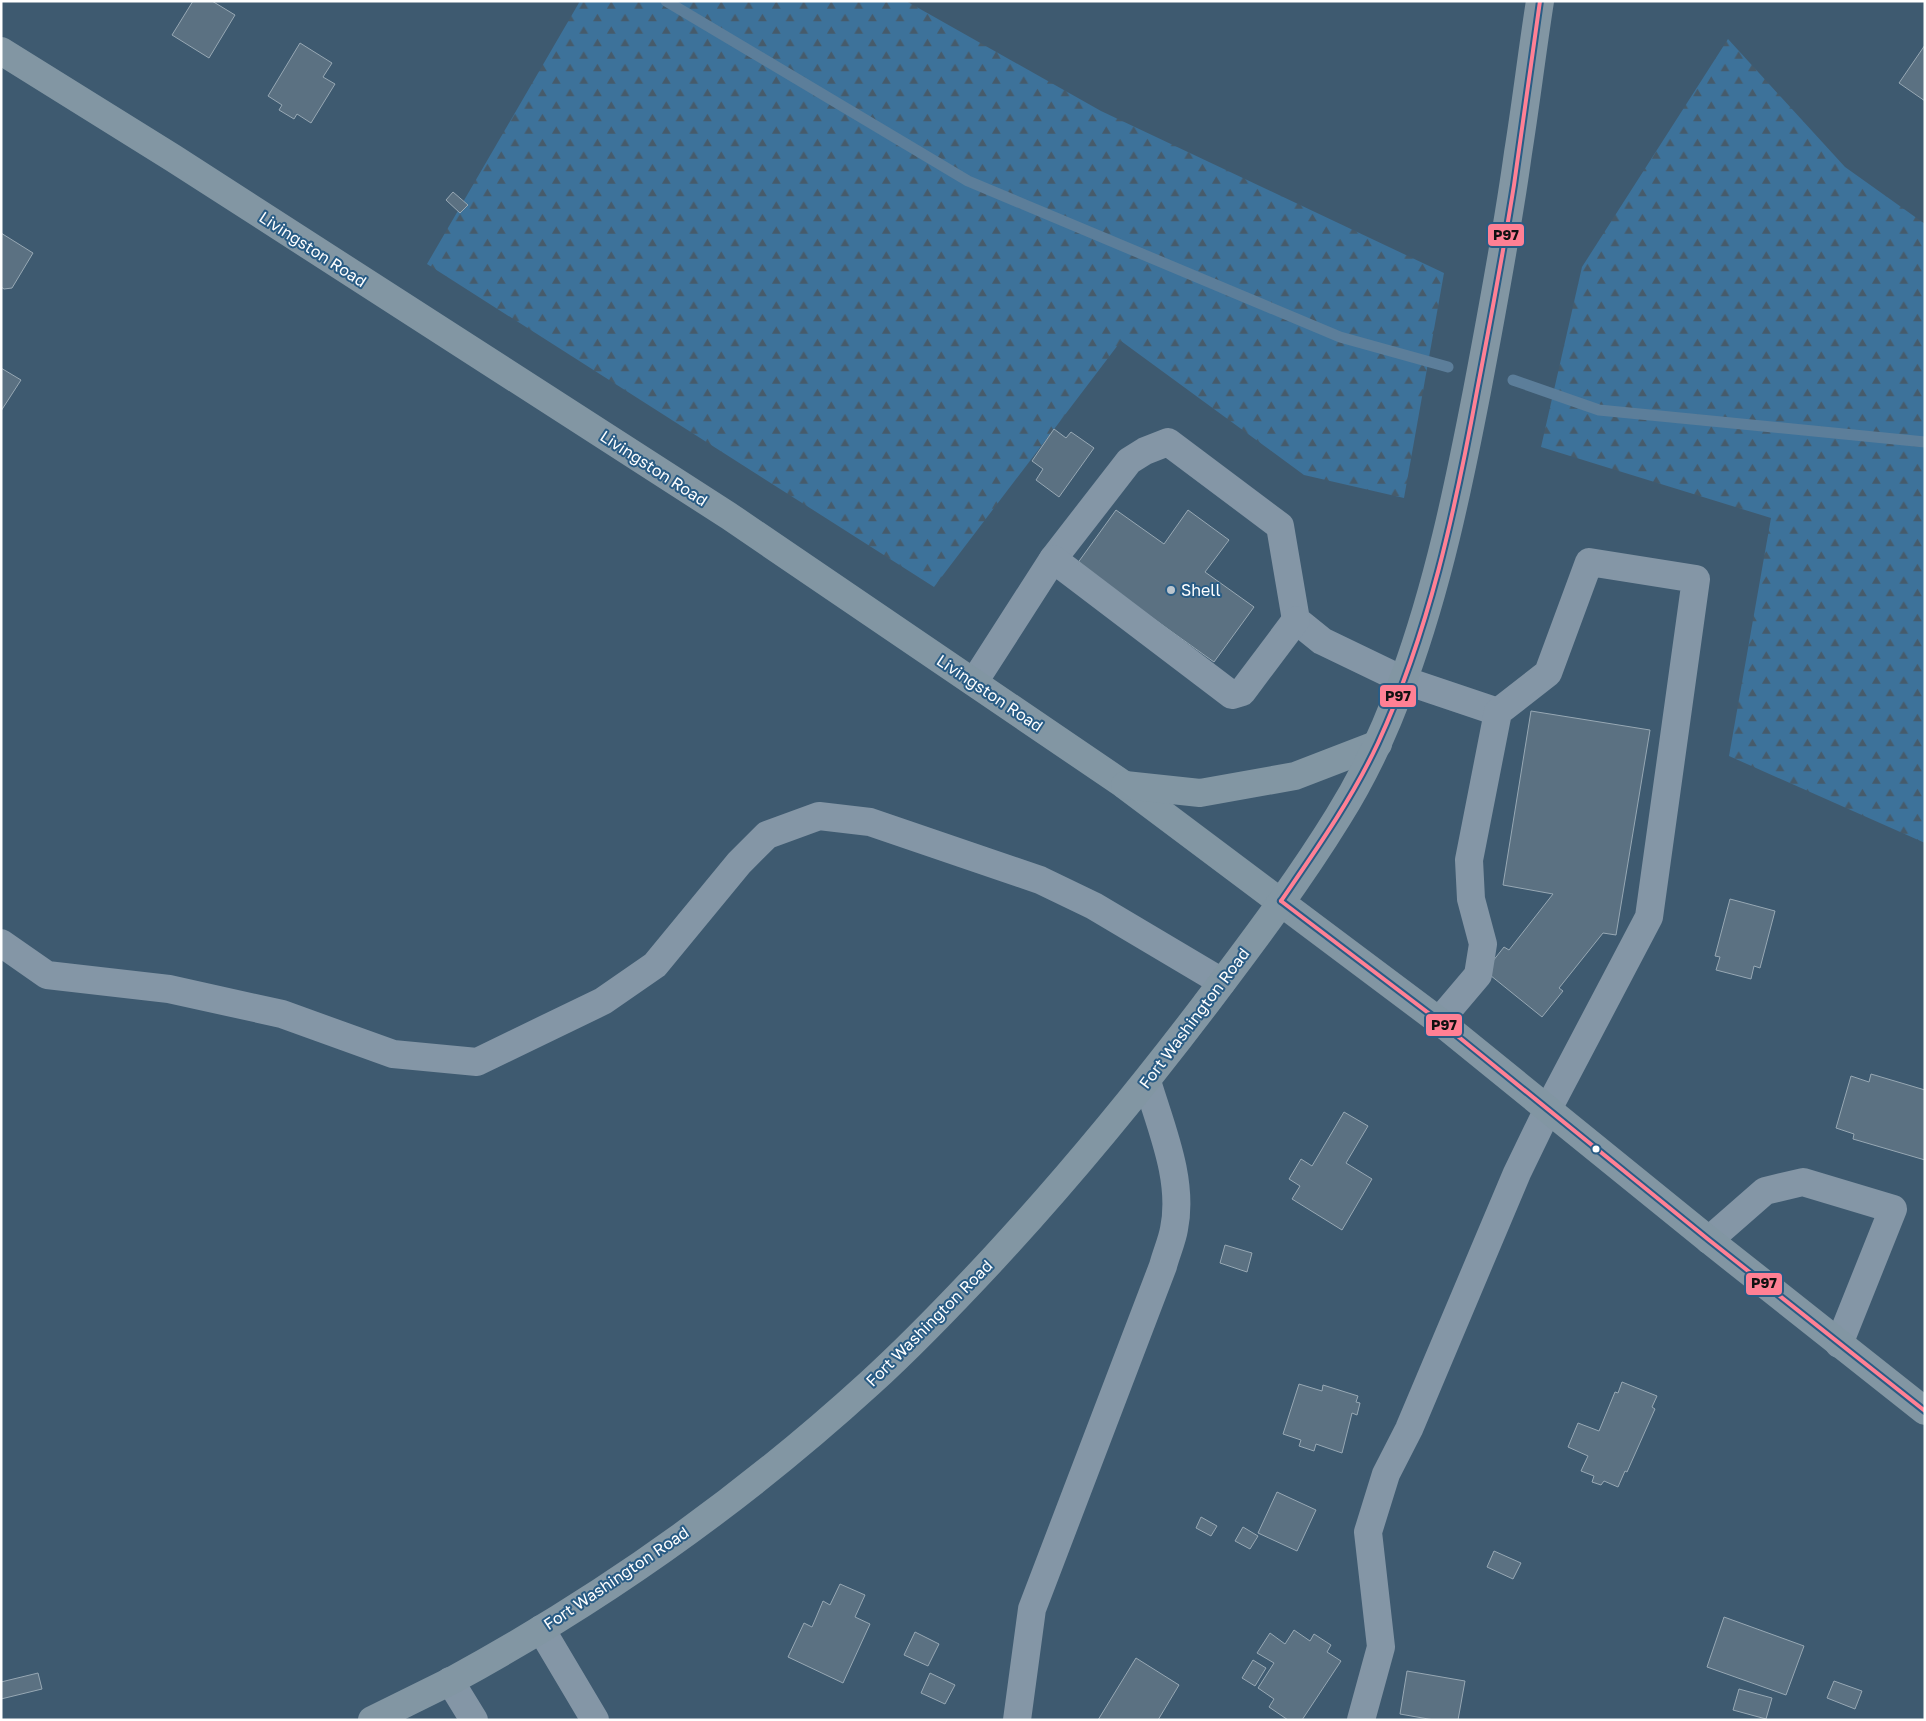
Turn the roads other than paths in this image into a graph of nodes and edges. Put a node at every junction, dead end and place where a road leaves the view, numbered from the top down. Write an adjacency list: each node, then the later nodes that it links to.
1 (1540, 1): 5 (main road, Fort Washington Road)
2 (1, 51): 6 (main road, Livingston Road)
3 (1052, 559): 4 (street); 4 (street); 6 (street)
4 (1296, 620): 5 (street)
5 (1403, 680): 7 (street); 8 (main road, Fort Washington Road)
6 (974, 682): 9 (main road, Livingston Road)
7 (1498, 712): 13 (street); 15 (street)
8 (1378, 744): 9 (main road); 10 (main road, Fort Washington Road)
9 (1123, 784): 10 (main road, Livingston Road)
10 (1281, 902): 12 (main road, Fort Washington Road); 13 (main road, Livingston Road)
11 (1, 943): 12 (street)
12 (1222, 982): 14 (main road, Fort Washington Road)
13 (1439, 1021): 15 (main road, Livingston Road)
14 (1147, 1081): 19 (main road, Fort Washington Road); 24 (street)
15 (1548, 1109): 16 (main road, Livingston Road); 25 (street)
16 (1709, 1240): 17 (main road, Livingston Road); 17 (street)
17 (1839, 1344): 18 (main road, Livingston Road)
18 (1925, 1411)
19 (540, 1628): 20 (main road, Fort Washington Road); 23 (street)
20 (450, 1681): 21 (main road, Fort Washington Road); 22 (street)
21 (372, 1720)
22 (474, 1720)
23 (595, 1720)
24 (1017, 1720)
25 (1361, 1720)

